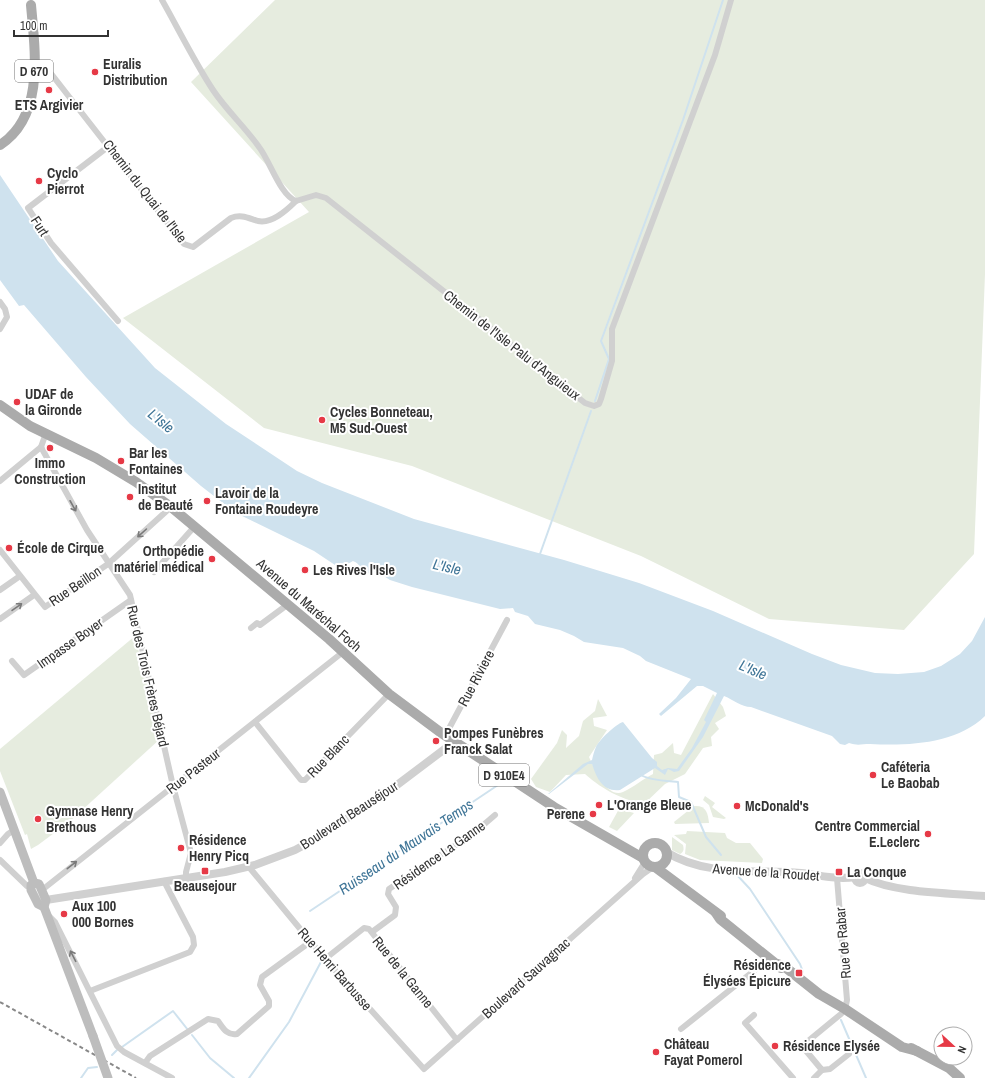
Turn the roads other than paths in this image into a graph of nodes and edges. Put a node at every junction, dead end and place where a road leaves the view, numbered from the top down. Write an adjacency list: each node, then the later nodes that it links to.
1 (162, 0): 7 (street)
2 (731, 0): 7 (street, Chemin de l'Isle Palu d’Anguieux)
3 (32, 3): 4 (main road, D 670)
4 (31, 63): 5 (main road, D 670); 6 (street, Chemin du Quai de l'Isle)
5 (0, 145)
6 (109, 146): 7 (street, Chemin du Quai de l'Isle); 9 (street, Furt)
7 (296, 201)
8 (0, 302): 10 (street)
9 (118, 320)
10 (0, 329)
11 (0, 405): 12 (main road, Avenue du Maréchal Foch / D 910E4)
12 (46, 434): 13 (street); 15 (main road, Avenue du Maréchal Foch / D 910E4)
13 (41, 447): 14 (street); 18 (street, Rue des Trois Frères Béjard, one-way to 18)
14 (0, 481)
15 (171, 506): 16 (main road, Avenue du Maréchal Foch / D 910E4); 18 (street, Rue Beillon, one-way to 18)
16 (195, 526): 19 (street); 24 (main road, Avenue du Maréchal Foch / D 910E4)
17 (0, 550): 20 (street)
18 (108, 564): 22 (street, Rue Beillon); 23 (street, Rue des Trois Frères Béjard)
19 (154, 572)
20 (20, 576): 21 (street); 22 (street)
21 (0, 590)
22 (34, 595): 25 (street, one-way to 22)
23 (131, 600): 29 (street, Impasse Boyer); 34 (street, Rue des Trois Frères Béjard)
24 (287, 605): 27 (street); 28 (main road, Avenue du Maréchal Foch / D 910E4)
25 (0, 619)
26 (507, 620): 32 (street, Rue Riviere)
27 (251, 628)
28 (344, 652): 30 (main road, Avenue du Maréchal Foch / D 910E4); 31 (street, Rue Pasteur)
29 (12, 661)
30 (389, 694): 31 (street, Rue Blanc); 32 (main road, Avenue du Maréchal Foch / D 910E4)
31 (255, 722): 34 (street, Rue Pasteur)
32 (445, 736): 33 (main road, Avenue du Maréchal Foch / D 910E4)
33 (454, 742): 38 (main road, Avenue du Maréchal Foch / D 910E4); 43 (street, Boulevard Beauséjour)
34 (174, 786): 44 (street, Rue des Trois Frères Béjard); 49 (street, Rue Pasteur, one-way to 34)
35 (0, 792): 37 (main road)
36 (495, 815): 52 (street, Résidence La Ganne)
37 (14, 830): 39 (street); 47 (main road)
38 (597, 832): 40 (main road, Avenue du Maréchal Foch / D 910E4); 42 (main road, Avenue du Maréchal Foch / D 910E4)
39 (0, 843)
40 (646, 847): 42 (main road); 42 (main road, Avenue du Maréchal Foch)
41 (0, 860): 47 (street)
42 (656, 862): 45 (street, Avenue de la Roudet); 48 (street, Boulevard Sauvagnac); 48 (street, Boulevard Sauvagnac); 55 (main road, D 910E4)
43 (249, 867): 44 (street, Boulevard Beauséjour); 53 (street, Rue Henri Barbusse)
44 (186, 878): 46 (street, Boulevard Beauséjour)
45 (837, 878): 50 (street, Avenue de la Roudet); 57 (street, Rue de Rabar)
46 (164, 882): 51 (street, Boulevard Beauséjour); 56 (street)
47 (32, 885): 49 (main road); 51 (main road)
48 (628, 888): 60 (street, Boulevard Sauvagnac)
49 (42, 890): 51 (main road)
50 (985, 896)
51 (46, 907): 56 (street, one-way to 51); 65 (main road, bridge)
52 (372, 932): 54 (street, Rue de la Ganne); 60 (street, Rue de la Ganne)
53 (310, 942): 54 (street, Rue Henri Barbusse); 62 (street)
54 (325, 958): 63 (street, Rue Henri Barbusse)
55 (774, 961): 57 (main road, D 910E4); 59 (street)
56 (90, 991): 62 (street)
57 (843, 1011): 64 (street); 69 (main road)
58 (754, 1015): 67 (street)
59 (681, 1029)
60 (457, 1040): 63 (street, Boulevard Sauvagnac)
61 (849, 1054): 64 (street)
62 (145, 1063): 66 (street)
63 (424, 1069)
64 (822, 1070): 68 (street)
65 (108, 1078)
66 (172, 1078)
67 (793, 1078)
68 (814, 1078)
69 (960, 1078)

